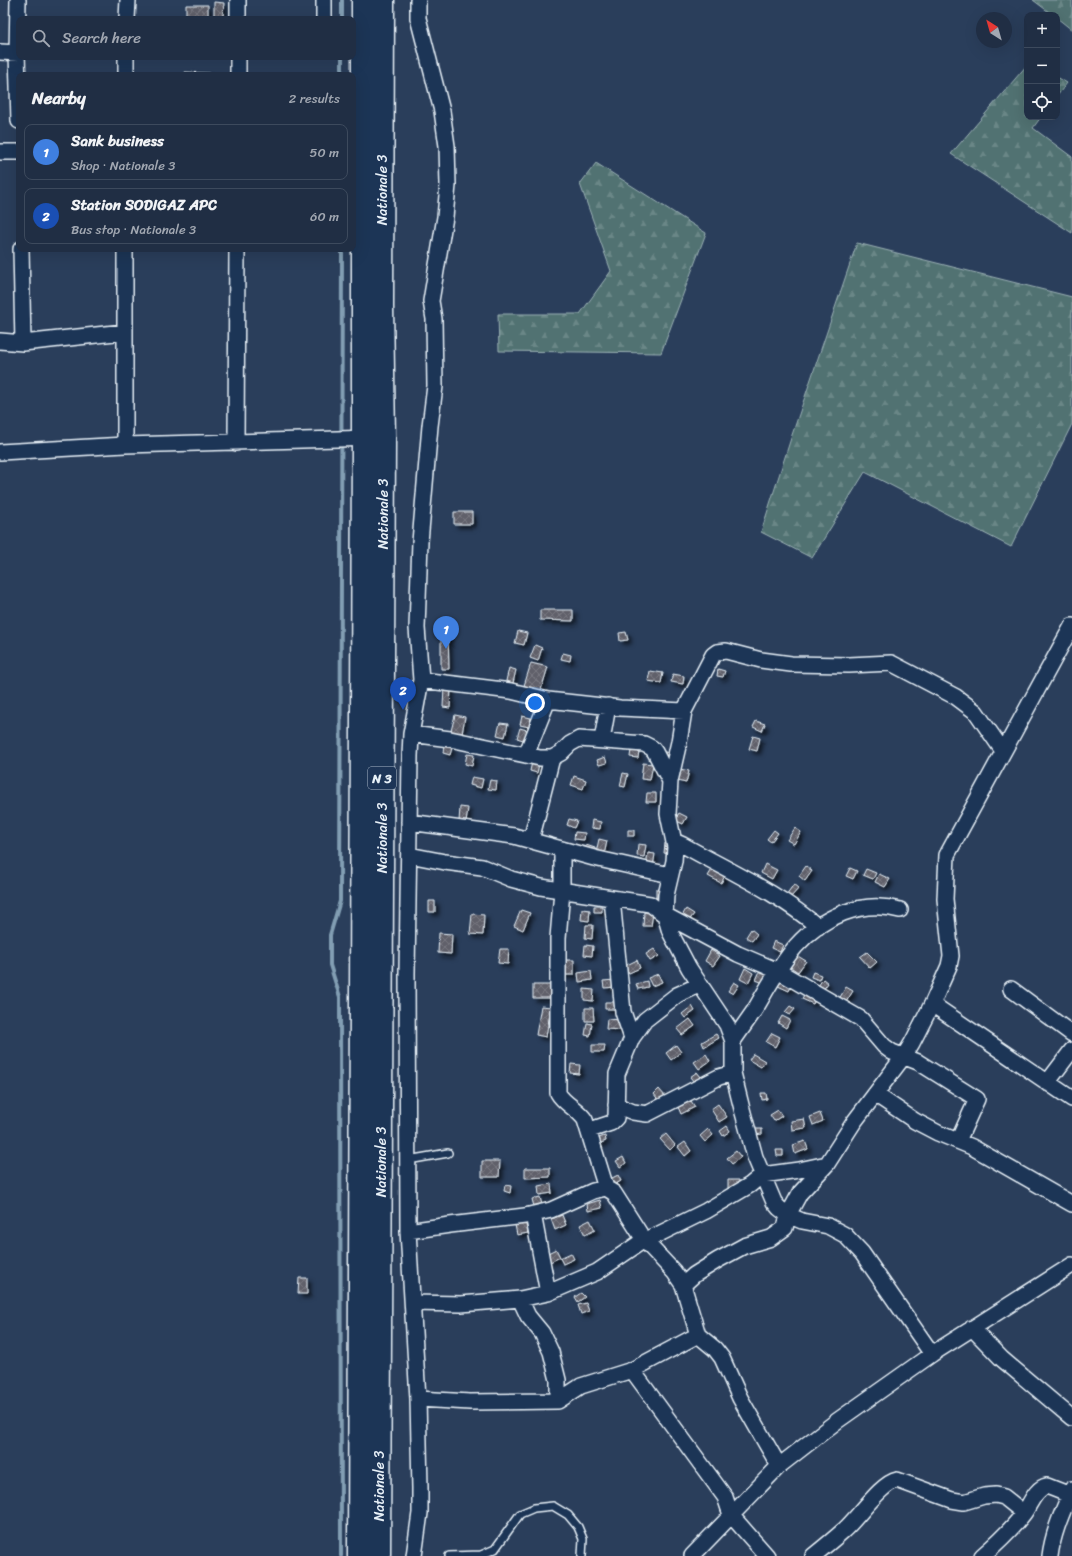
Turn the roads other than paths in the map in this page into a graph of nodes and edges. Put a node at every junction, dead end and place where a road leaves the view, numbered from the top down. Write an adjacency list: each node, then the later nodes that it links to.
1 (18, 0): 8 (street)
2 (128, 0): 9 (street)
3 (238, 0): 10 (street)
4 (324, 0): 11 (street)
5 (363, 0): 12 (main road, Nationale 3 / N 3)
6 (383, 0): 12 (main road, Nationale 3 / N 3)
7 (418, 0): 34 (street)
8 (18, 16)
9 (127, 16)
10 (238, 16)
11 (324, 16)
12 (366, 48): 29 (main road, Nationale 3 / N 3)
13 (0, 52): 14 (street)
14 (16, 53)
15 (18, 60): 18 (street)
16 (126, 60): 19 (street)
17 (238, 60): 20 (street)
18 (18, 72)
19 (126, 72)
20 (238, 72)
21 (0, 152): 22 (street)
22 (16, 152)
23 (21, 252): 28 (street)
24 (125, 252): 26 (street)
25 (237, 252): 30 (street)
26 (124, 332): 28 (street); 31 (street)
27 (0, 341): 28 (street)
28 (22, 343)
29 (373, 438): 30 (street); 99 (main road, Nationale 3 / N 3); 100 (main road, Nationale 3 / N 3)
30 (236, 443): 31 (street)
31 (125, 445): 32 (street)
32 (0, 452)
33 (1072, 626): 40 (street)
34 (421, 680): 35 (street); 38 (street)
35 (548, 700): 36 (street); 41 (street)
36 (608, 706): 37 (street); 39 (street)
37 (684, 711): 40 (street); 43 (street)
38 (411, 734): 41 (street); 44 (street)
39 (602, 740): 42 (street); 43 (street)
40 (1003, 751): 58 (street)
41 (526, 755): 42 (street)
42 (552, 758): 45 (street)
43 (670, 781): 46 (street)
44 (409, 822): 45 (street); 48 (street)
45 (531, 840): 47 (street)
46 (674, 841): 49 (street); 54 (street)
47 (562, 849): 49 (street); 50 (street)
48 (409, 855): 50 (street); 74 (street)
49 (670, 875): 53 (street)
50 (562, 891): 51 (street); 71 (street)
51 (612, 899): 53 (street); 62 (street)
52 (900, 910): 54 (street)
53 (665, 915): 55 (street); 56 (street)
54 (818, 927): 55 (street)
55 (778, 971): 63 (street); 65 (street)
56 (699, 985): 62 (street); 63 (street)
57 (1011, 989): 61 (street)
58 (932, 1004): 59 (street); 60 (street)
59 (952, 1018): 60 (street); 67 (street)
60 (921, 1026): 65 (street)
61 (1072, 1034)
62 (632, 1038): 70 (street)
63 (733, 1041): 66 (street)
64 (1072, 1050): 67 (street)
65 (904, 1056): 68 (street); 72 (street)
66 (733, 1073): 70 (street); 76 (street)
67 (1047, 1083): 69 (street)
68 (875, 1094): 72 (street); 75 (street)
69 (1072, 1099)
70 (616, 1105): 71 (street)
71 (590, 1130): 77 (street)
72 (958, 1141): 78 (street)
73 (448, 1153): 74 (lane)
74 (408, 1160): 81 (street)
75 (827, 1164): 76 (street); 80 (street)
76 (762, 1175): 80 (street); 82 (street)
77 (606, 1188): 79 (street); 82 (street)
78 (1072, 1204)
79 (533, 1214): 81 (street); 85 (street)
80 (788, 1215): 84 (street); 90 (street)
81 (408, 1231): 87 (street)
82 (644, 1240): 84 (street); 85 (street)
83 (1072, 1265): 88 (street)
84 (683, 1285): 89 (street)
85 (548, 1293): 86 (street)
86 (520, 1299): 87 (street); 93 (street)
87 (413, 1303): 92 (street)
88 (972, 1328): 90 (street); 94 (street)
89 (698, 1335): 91 (street); 95 (street)
90 (932, 1354): 95 (street)
91 (632, 1370): 93 (street); 98 (street)
92 (418, 1399): 93 (street); 101 (street)
93 (558, 1401)
94 (1072, 1418)
95 (779, 1466): 98 (street)
96 (1071, 1492): 97 (street); 109 (street)
97 (1024, 1512): 107 (street); 108 (street)
98 (731, 1515): 105 (street); 106 (street)
99 (359, 1556)
100 (379, 1556)
101 (414, 1556)
102 (449, 1556): 103 (lane)
103 (481, 1556): 104 (lane)
104 (582, 1556)
105 (692, 1556)
106 (767, 1556)
107 (813, 1556)
108 (982, 1556)
109 (1050, 1556)

